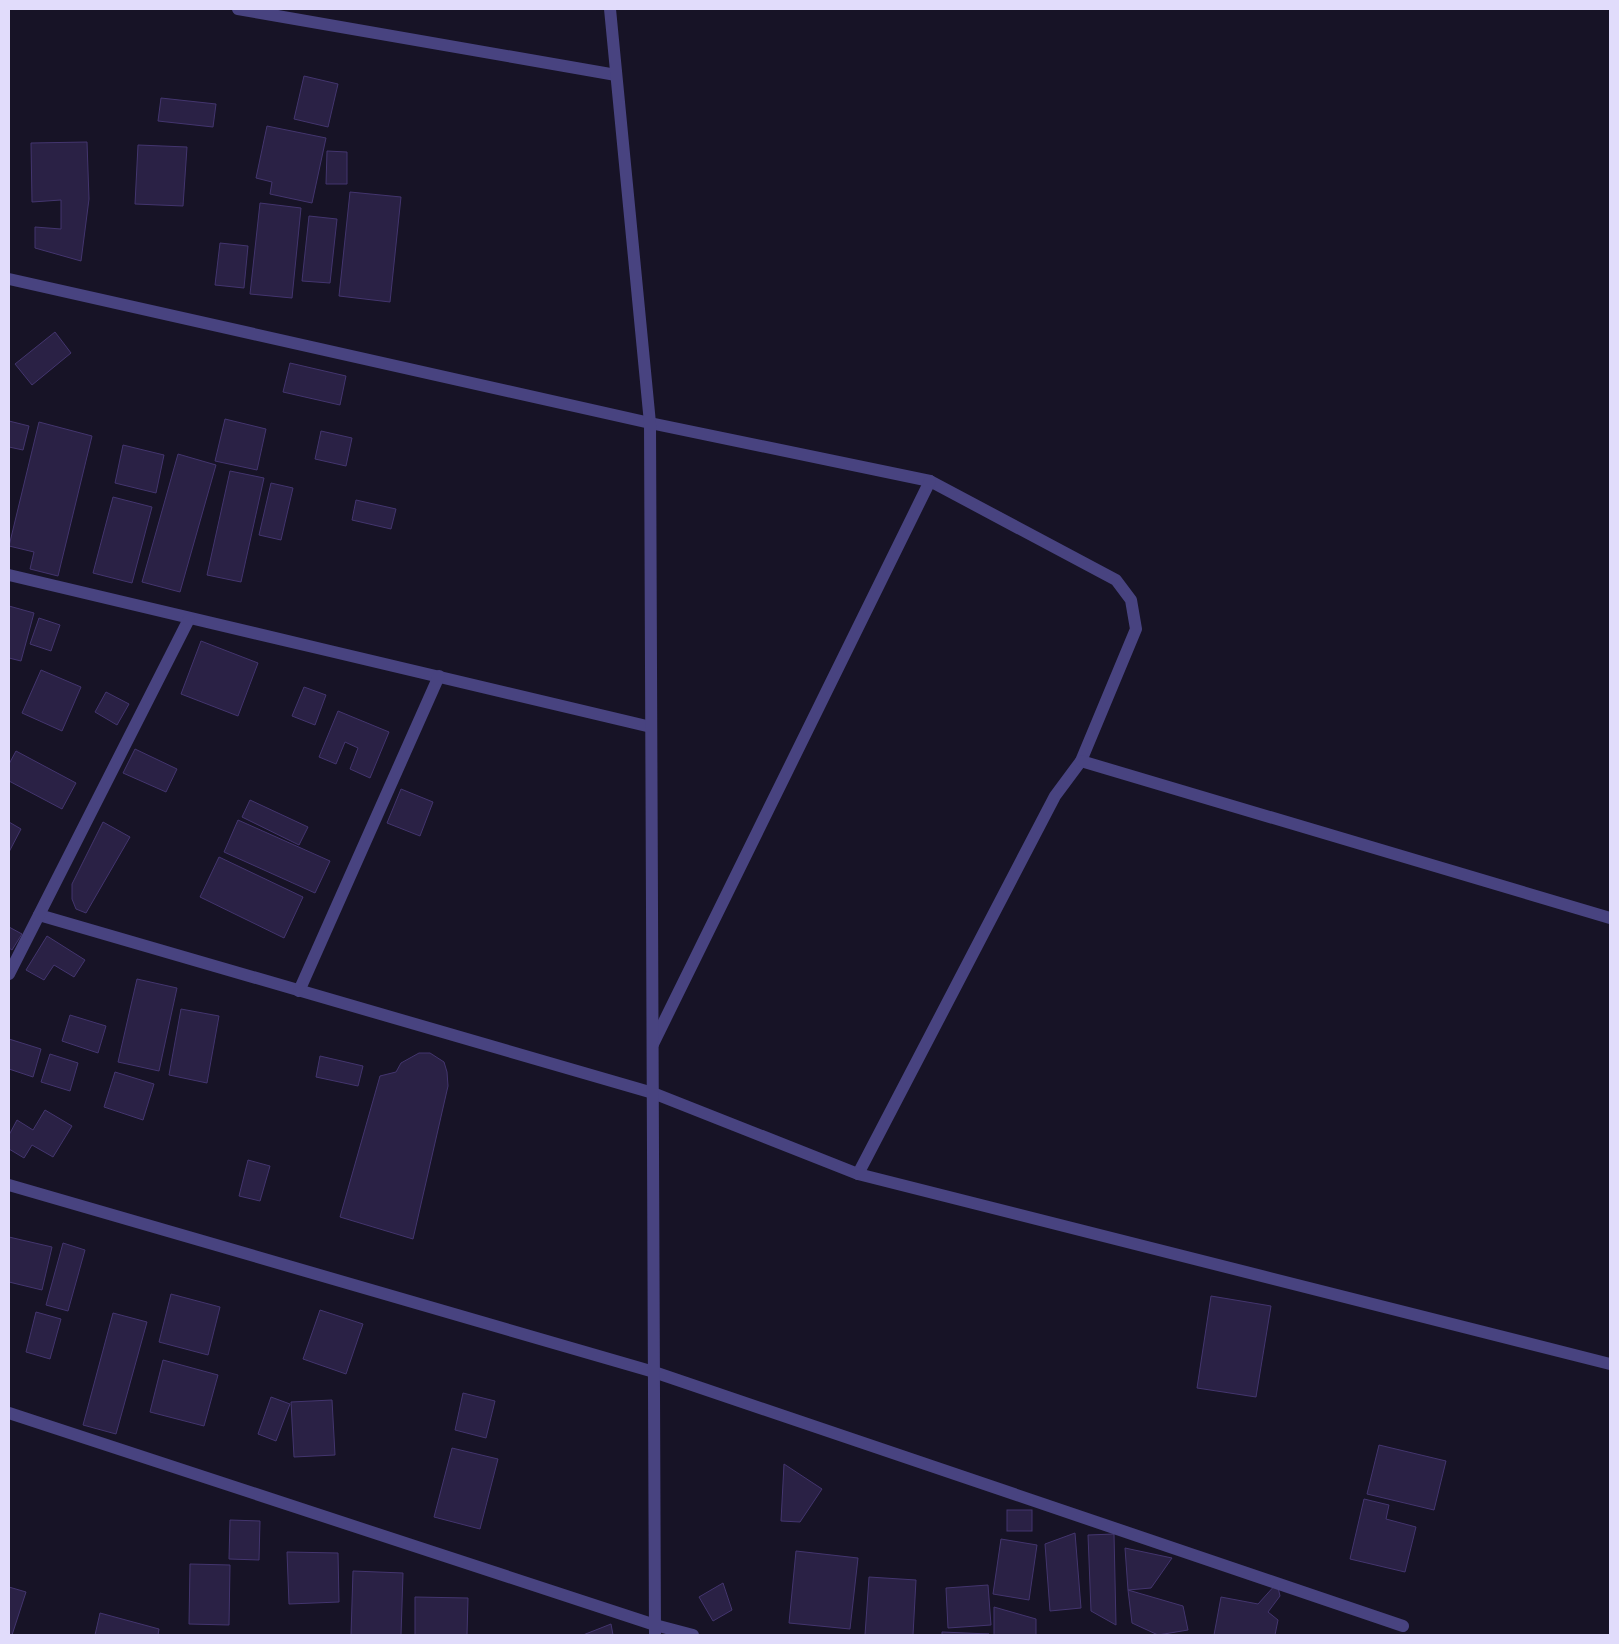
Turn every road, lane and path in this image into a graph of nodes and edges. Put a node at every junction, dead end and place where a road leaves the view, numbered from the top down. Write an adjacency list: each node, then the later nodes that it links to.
1 (238, 9): 3 (street)
2 (610, 9): 3 (street)
3 (616, 75): 5 (street)
4 (9, 279): 5 (street)
5 (650, 423): 6 (street); 10 (street)
6 (930, 481): 11 (street); 16 (street)
7 (9, 575): 8 (street)
8 (189, 619): 9 (street); 12 (street)
9 (439, 676): 10 (street); 15 (street)
10 (651, 727): 16 (street)
11 (1081, 761): 13 (street); 18 (street)
12 (39, 915): 14 (street); 15 (street)
13 (1610, 918)
14 (9, 974)
15 (299, 991): 17 (street)
16 (652, 1044): 17 (street)
17 (653, 1093): 18 (street); 21 (street)
18 (858, 1174): 20 (street)
19 (9, 1185): 21 (street)
20 (1610, 1364)
21 (654, 1372): 23 (street); 24 (street)
22 (9, 1413): 24 (street)
23 (1403, 1626)
24 (655, 1630): 25 (street)
25 (693, 1635)

